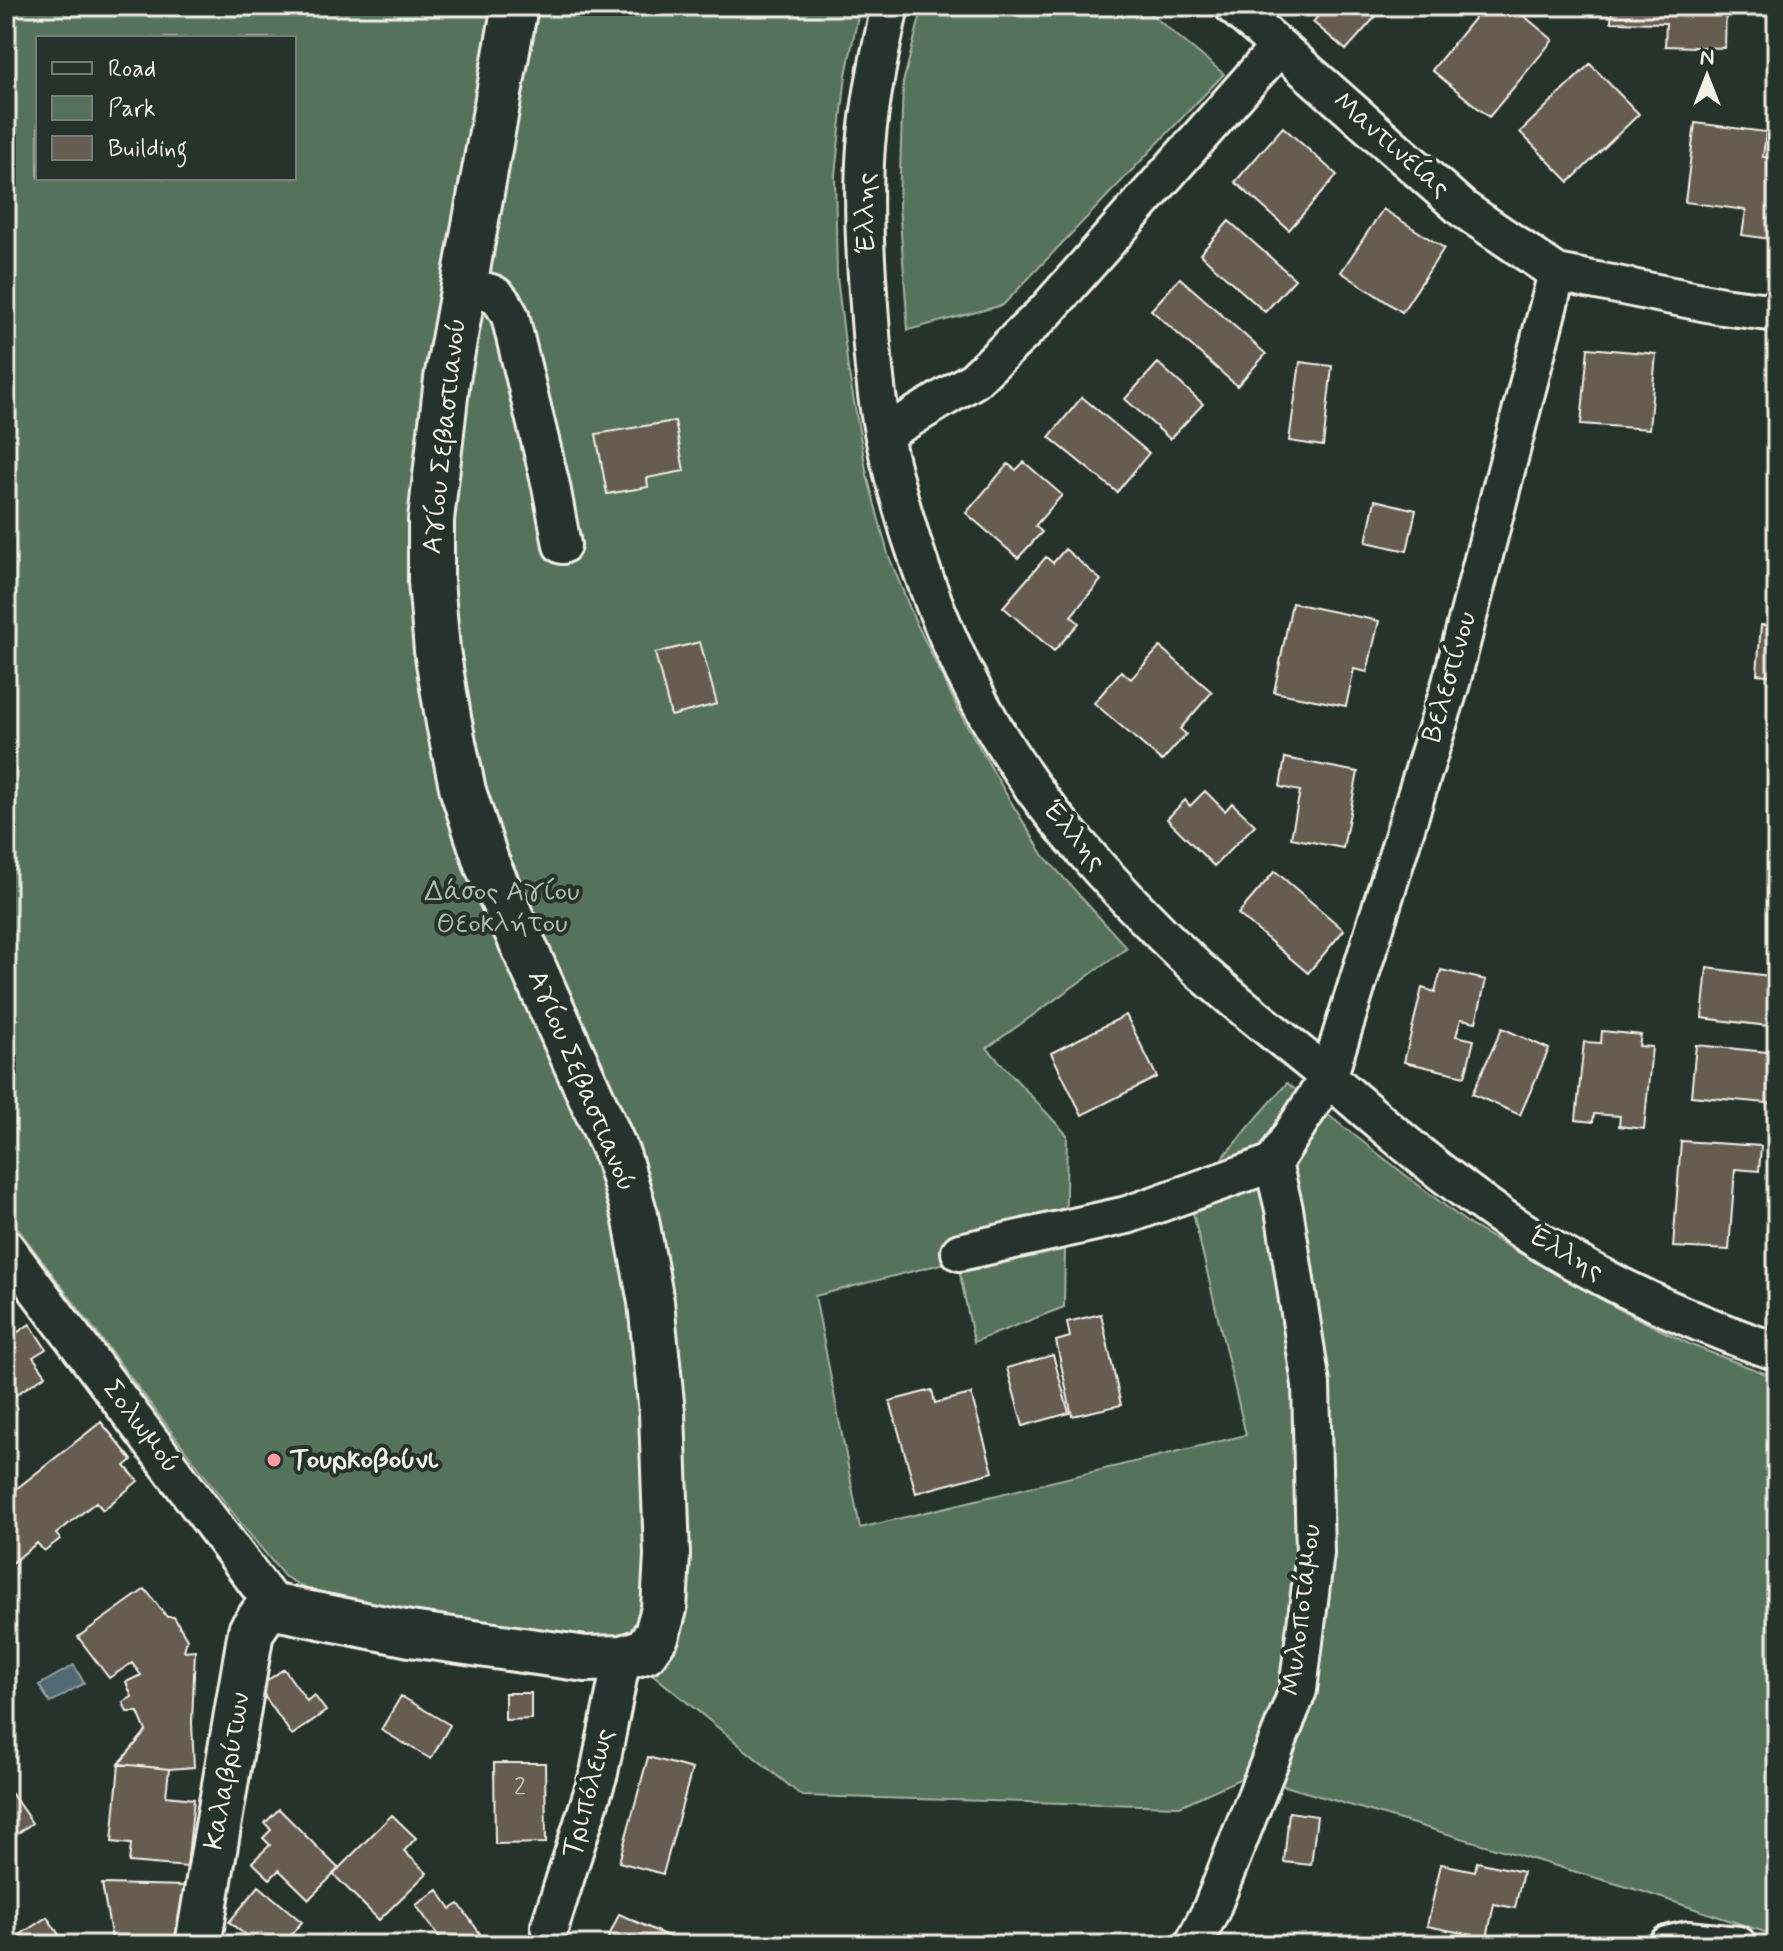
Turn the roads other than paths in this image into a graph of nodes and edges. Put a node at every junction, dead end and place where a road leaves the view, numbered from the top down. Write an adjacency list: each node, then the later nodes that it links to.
1 (515, 6): 6 (street, Αγίου Σεβαστιανού)
2 (890, 6): 8 (street, Έλλης)
3 (1233, 6): 4 (street, Μαντινείας)
4 (1278, 48): 5 (street, Μαντινείας); 8 (street)
5 (1557, 273): 7 (street); 10 (street, Βελεστίνου)
6 (462, 292): 9 (street); 16 (street, Αγίου Σεβαστιανού)
7 (1777, 313)
8 (884, 434): 10 (street, Έλλης)
9 (562, 545)
10 (1328, 1078): 11 (street, Βελεστίνου); 14 (street, Έλλης)
11 (1273, 1163): 12 (street); 19 (street, Μυλοποτάμου)
12 (960, 1252)
13 (13, 1270): 15 (street, Σολωμού)
14 (1777, 1352)
15 (275, 1607): 16 (street); 18 (street, Καλαβρύτων)
16 (622, 1658): 17 (street, Τριπόλεως)
17 (550, 1926)
18 (198, 1945)
19 (1193, 1945)
20 (1667, 1945): 21 (street)
21 (1738, 1945)

